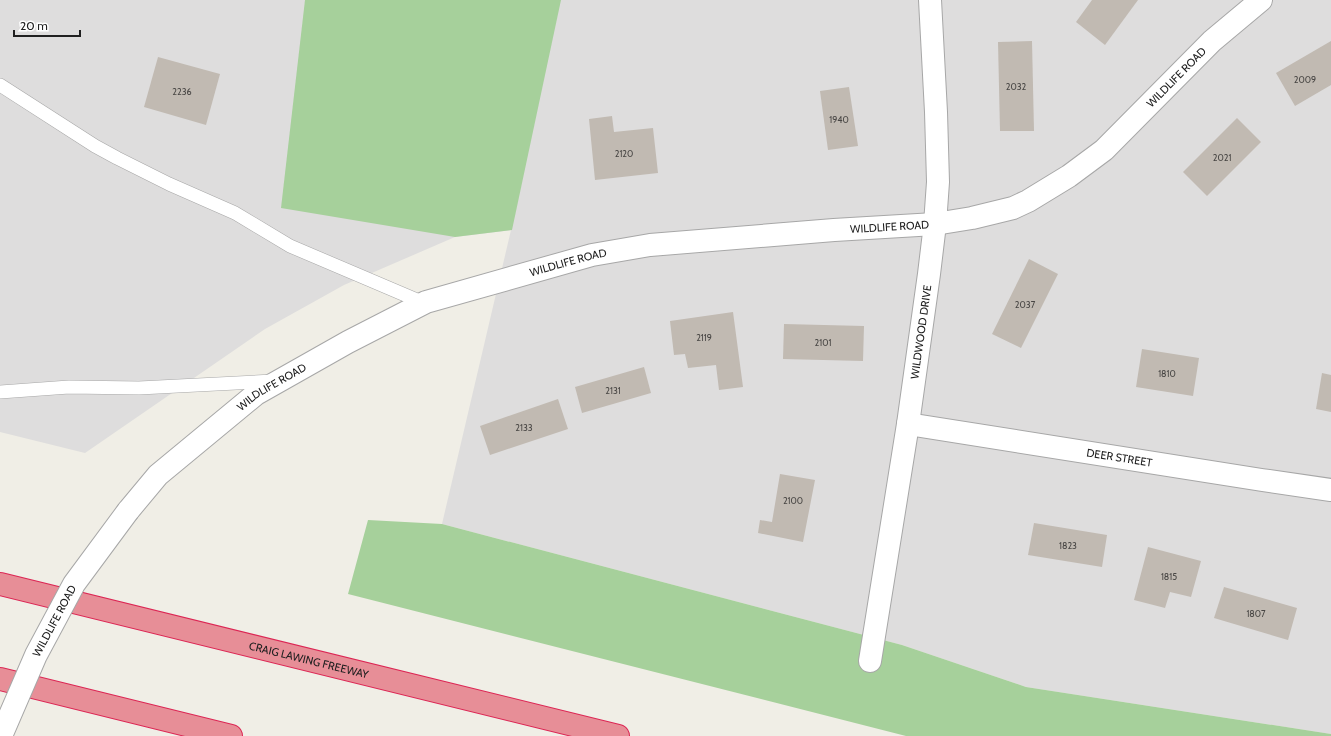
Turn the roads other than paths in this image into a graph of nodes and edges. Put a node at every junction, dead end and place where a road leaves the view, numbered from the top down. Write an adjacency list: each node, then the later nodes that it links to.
1 (930, 0): 4 (street, WILDWOOD DRIVE)
2 (1261, 0): 4 (street, WILDLIFE ROAD)
3 (0, 85): 5 (lane)
4 (935, 224): 5 (street, WILDLIFE ROAD); 8 (street, WILDWOOD DRIVE)
5 (424, 303): 6 (street, WILDLIFE ROAD)
6 (279, 381): 7 (lane); 13 (street, WILDLIFE ROAD, bridge)
7 (0, 392)
8 (908, 424): 9 (street, DEER STREET); 11 (street, WILDWOOD DRIVE)
9 (1331, 490)
10 (0, 584): 15 (highway, CRAIG LAWING FREEWAY)
11 (870, 661)
12 (0, 679): 14 (highway)
13 (1, 736)
14 (230, 736)
15 (618, 736)

